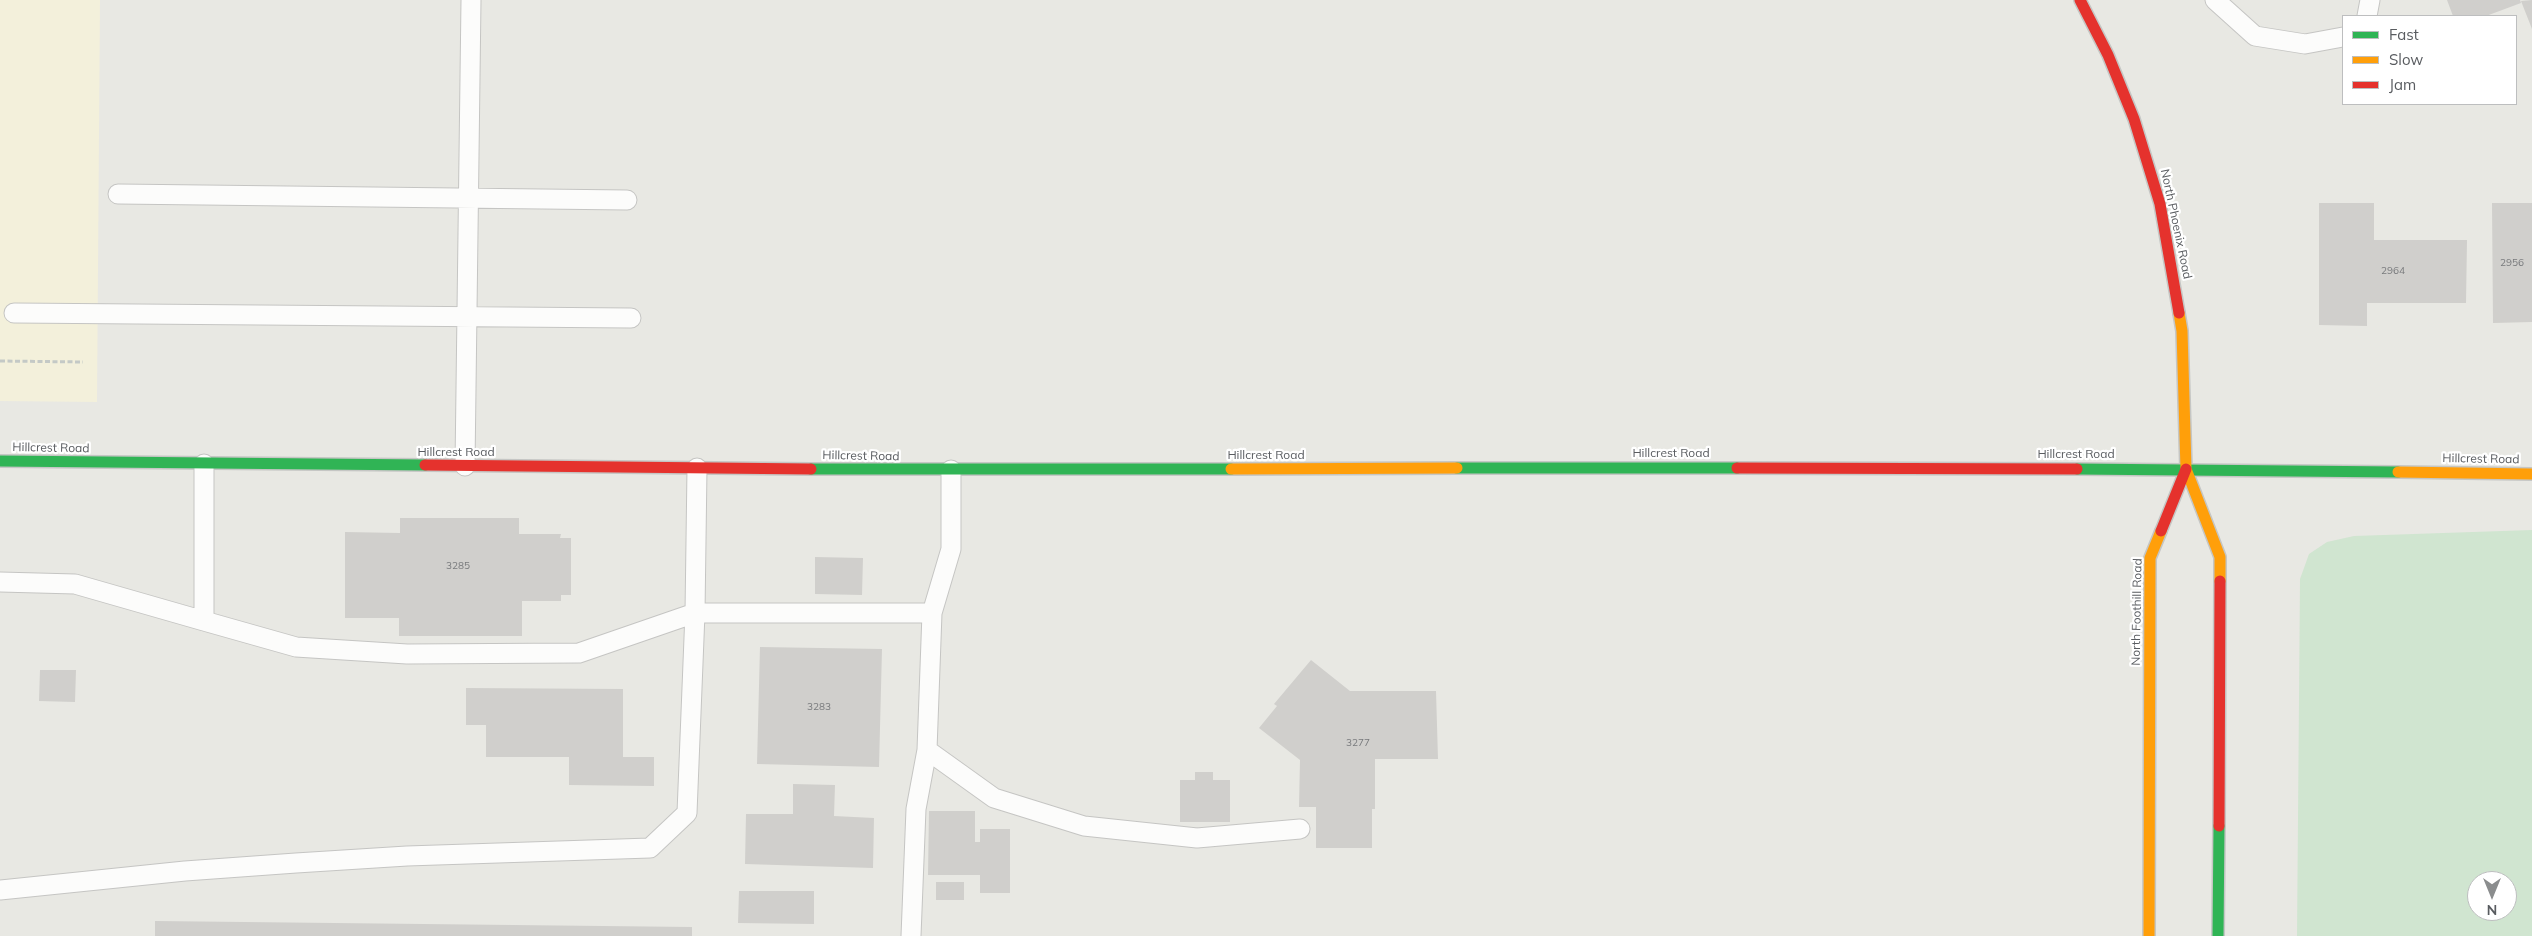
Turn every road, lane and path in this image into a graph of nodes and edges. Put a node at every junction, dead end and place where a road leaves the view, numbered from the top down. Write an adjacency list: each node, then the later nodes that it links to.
1 (471, 0): 8 (lane)
2 (2080, 0): 19 (street, North Phoenix Road)
3 (2215, 0): 6 (lane)
4 (2370, 0): 5 (lane)
5 (2367, 15)
6 (2342, 37)
7 (118, 194): 8 (lane)
8 (468, 197): 9 (lane); 11 (lane)
9 (627, 200)
10 (14, 313): 11 (lane)
11 (467, 316): 12 (lane); 17 (lane)
12 (631, 318)
13 (0, 361): 14 (path)
14 (83, 362)
15 (0, 461): 16 (street, Hillcrest Road)
16 (204, 464): 17 (street, Hillcrest Road); 25 (lane)
17 (465, 466): 18 (street, Hillcrest Road)
18 (697, 468): 20 (street, Hillcrest Road); 23 (lane)
19 (2186, 469): 20 (street, Hillcrest Road); 21 (street, Hillcrest Road); 30 (street, North Foothill Road); 31 (street)
20 (951, 470): 24 (lane)
21 (2532, 474)
22 (0, 582): 25 (lane)
23 (695, 613): 24 (lane); 25 (lane); 28 (lane)
24 (932, 613): 26 (lane)
25 (204, 620)
26 (927, 750): 27 (lane); 29 (lane)
27 (1300, 829)
28 (0, 890)
29 (910, 936)
30 (2149, 936)
31 (2218, 936)

